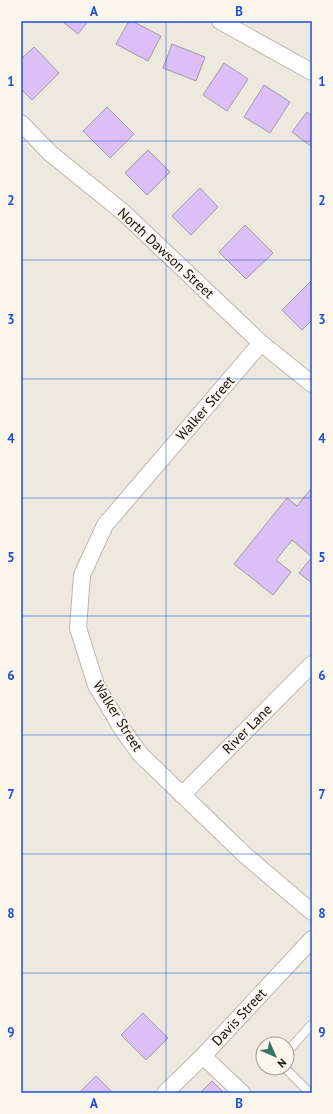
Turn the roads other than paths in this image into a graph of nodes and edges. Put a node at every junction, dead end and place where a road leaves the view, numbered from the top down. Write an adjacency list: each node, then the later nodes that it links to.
1 (220, 21): 2 (street)
2 (312, 72)
3 (21, 123): 4 (street, North Dawson Street)
4 (261, 343): 5 (street, North Dawson Street); 7 (street, Walker Street)
5 (312, 384)
6 (312, 664): 7 (street, River Lane)
7 (182, 795): 8 (street, Walker Street)
8 (312, 912)
9 (312, 940): 12 (street, Davis Street)
10 (312, 1024): 11 (lane)
11 (295, 1043)
12 (203, 1056): 14 (street, Davis Street); 15 (street)
13 (293, 1076): 16 (lane)
14 (165, 1093)
15 (242, 1093)
16 (310, 1093)

